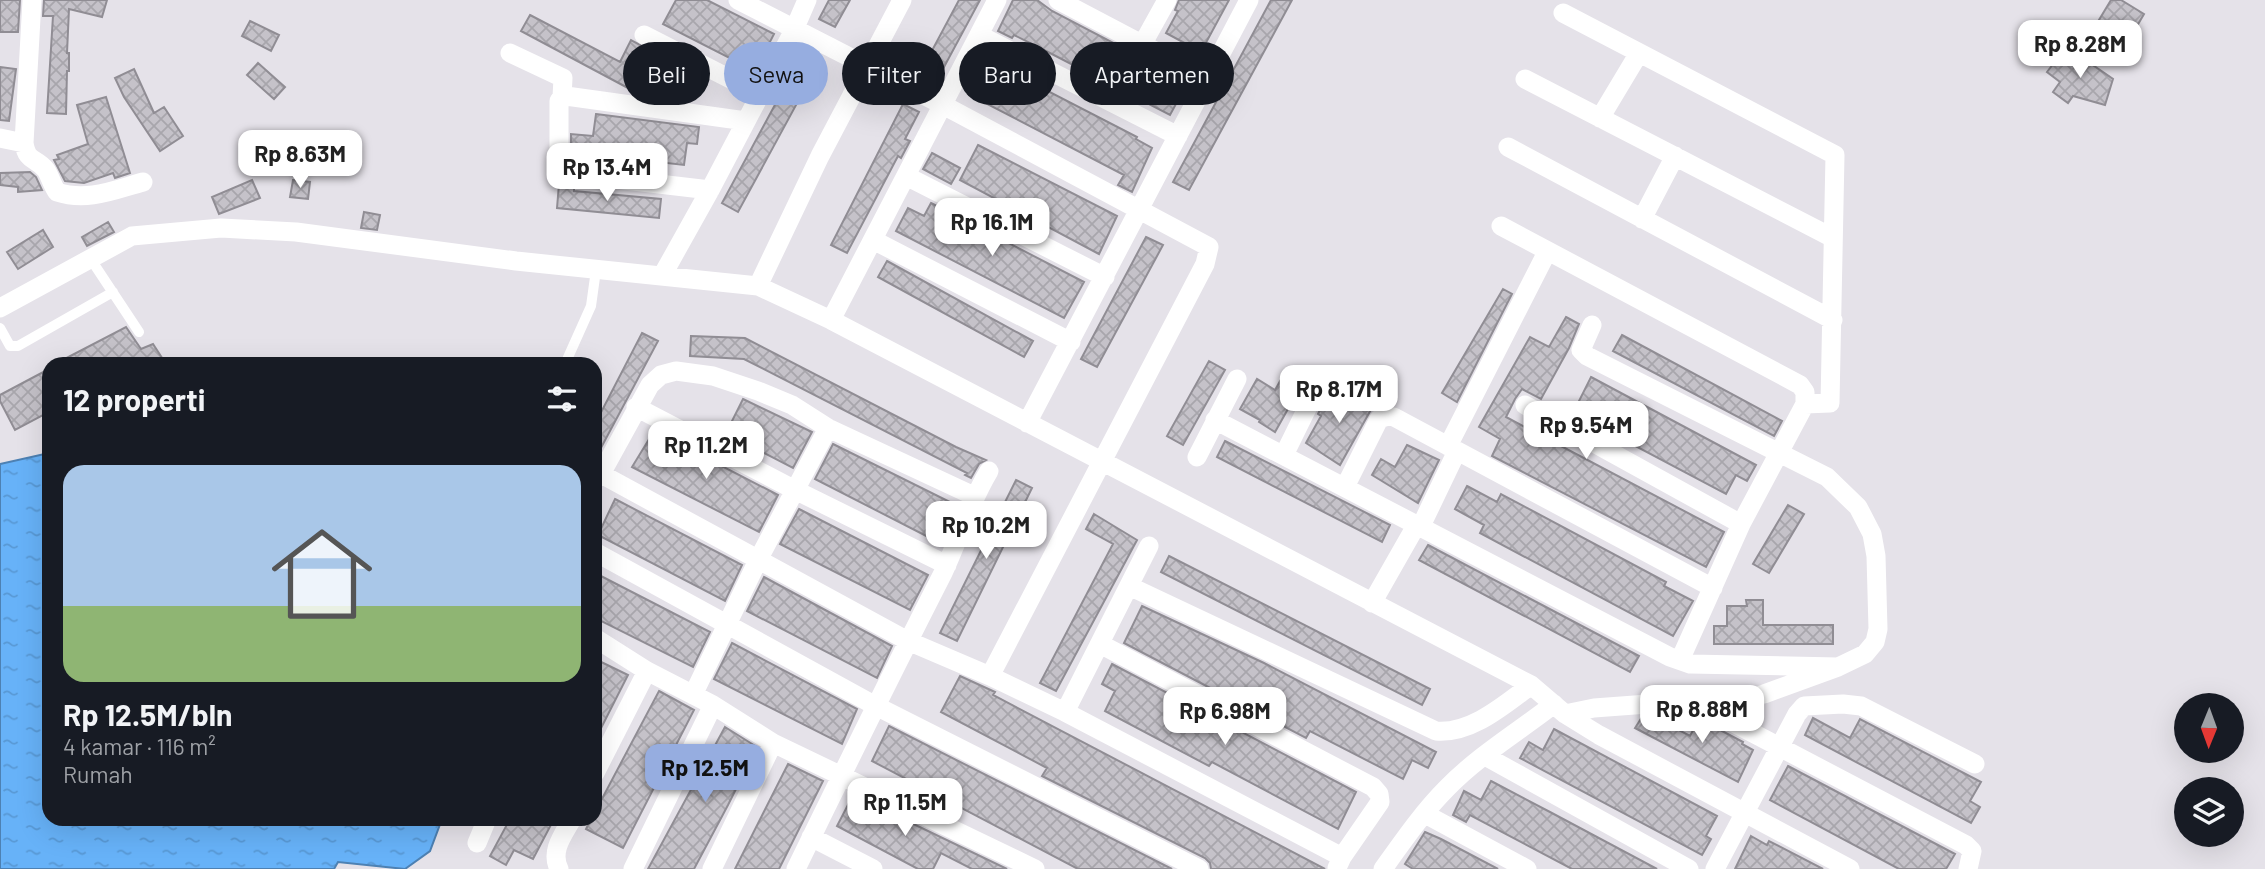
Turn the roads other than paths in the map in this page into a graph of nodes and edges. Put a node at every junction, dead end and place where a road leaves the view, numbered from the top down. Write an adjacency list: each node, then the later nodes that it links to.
1 (32, 0): 33 (street)
2 (738, 0): 10 (street)
3 (807, 0): 10 (street)
4 (902, 0): 14 (street)
5 (997, 0): 12 (street)
6 (1058, 0): 15 (street)
7 (1167, 0): 16 (street)
8 (1249, 0): 17 (street)
9 (1563, 13): 19 (street)
10 (794, 30): 13 (street); 20 (street)
11 (644, 35): 21 (street)
12 (979, 35): 24 (street); 31 (street)
13 (788, 42)
14 (880, 42)
15 (1136, 42)
16 (1144, 42)
17 (1227, 42)
18 (510, 53): 23 (street)
19 (1639, 53): 29 (street); 42 (street)
20 (842, 55)
21 (724, 76)
22 (1525, 79): 29 (street)
23 (562, 97): 30 (street); 38 (street)
24 (945, 101)
25 (754, 105): 30 (street)
26 (847, 105): 49 (street)
27 (943, 105): 36 (street); 39 (street)
28 (1194, 105): 31 (street)
29 (1600, 118): 35 (street)
30 (746, 121): 38 (street)
31 (1178, 136): 39 (street)
32 (0, 138): 33 (street)
33 (24, 143): 37 (street)
34 (1508, 147): 40 (street)
35 (1675, 156): 40 (street); 42 (street)
36 (906, 176): 43 (street); 48 (street)
37 (143, 182)
38 (710, 190): 47 (street)
39 (1140, 211): 48 (street); 71 (street)
40 (1642, 219): 53 (street)
41 (1501, 226): 44 (street)
42 (1833, 238): 53 (street)
43 (873, 240): 52 (street); 57 (street)
44 (1547, 252): 61 (street); 67 (street)
45 (90, 258): 46 (street); 50 (lane); 51 (street)
46 (596, 270): 47 (street); 58 (lane)
47 (662, 276): 49 (street)
48 (1105, 278): 57 (street)
49 (758, 286): 52 (street)
50 (113, 292): 55 (lane); 56 (lane)
51 (0, 308)
52 (831, 320): 65 (street)
53 (1833, 320): 61 (street)
54 (1592, 325): 68 (street)
55 (0, 328)
56 (139, 332)
57 (1071, 342): 65 (street)
58 (569, 357)
59 (1237, 379): 64 (street)
60 (1320, 384): 69 (street)
61 (1805, 404): 68 (street)
62 (1525, 405): 78 (street)
63 (636, 407): 66 (street); 72 (street); 76 (street)
64 (1215, 420): 69 (street); 70 (street)
65 (1027, 424): 71 (street)
66 (828, 428): 76 (street); 77 (street)
67 (1452, 449): 75 (street); 79 (street); 85 (street)
68 (1778, 452): 78 (street); 92 (street)
69 (1284, 455): 75 (street)
70 (1197, 457)
71 (1101, 463): 86 (street); 94 (street)
72 (602, 470)
73 (989, 471): 77 (street)
74 (602, 479): 82 (street)
75 (1345, 487): 79 (street)
76 (795, 490): 82 (street); 83 (street)
77 (974, 496): 83 (street)
78 (1741, 524): 85 (street)
79 (1419, 525): 86 (street); 91 (street)
80 (1149, 546): 84 (street)
81 (602, 556): 87 (street)
82 (758, 560): 87 (street); 88 (street)
83 (947, 565): 88 (street)
84 (1129, 586): 90 (street); 95 (street)
85 (1713, 588): 91 (street)
86 (1372, 603): 95 (street)
87 (728, 626): 96 (street); 98 (street)
88 (908, 641): 94 (street); 98 (street)
89 (602, 642): 93 (street)
90 (1100, 643): 101 (street); 114 (street)
91 (1680, 660): 92 (street)
92 (1838, 667): 100 (street)
93 (647, 671): 96 (street); 105 (street)
94 (989, 676): 101 (street)
95 (1531, 685): 99 (street)
96 (693, 695): 97 (street)
97 (713, 705): 102 (street); 116 (street)
98 (874, 705): 107 (street); 121 (street)
99 (1560, 709): 100 (street); 104 (street); 108 (street)
100 (1709, 710): 103 (street)
101 (1065, 712): 114 (street)
102 (773, 743): 107 (street); 117 (street)
103 (1780, 746): 106 (street); 108 (street); 127 (street)
104 (1485, 757): 109 (street); 124 (street)
105 (602, 759)
106 (1975, 764)
107 (840, 775): 112 (street); 120 (street)
108 (1745, 813): 125 (street); 126 (street)
109 (1425, 814): 122 (street); 123 (street)
110 (484, 826): 113 (street)
111 (568, 826): 115 (street)
112 (811, 837): 118 (street); 119 (street)
113 (477, 843)
114 (1339, 863)
115 (559, 869)
116 (633, 869)
117 (712, 869)
118 (796, 869)
119 (873, 869)
120 (1035, 869)
121 (1199, 869)
122 (1383, 869)
123 (1527, 869)
124 (1689, 869)
125 (1715, 869)
126 (1850, 869)
127 (1968, 869)

